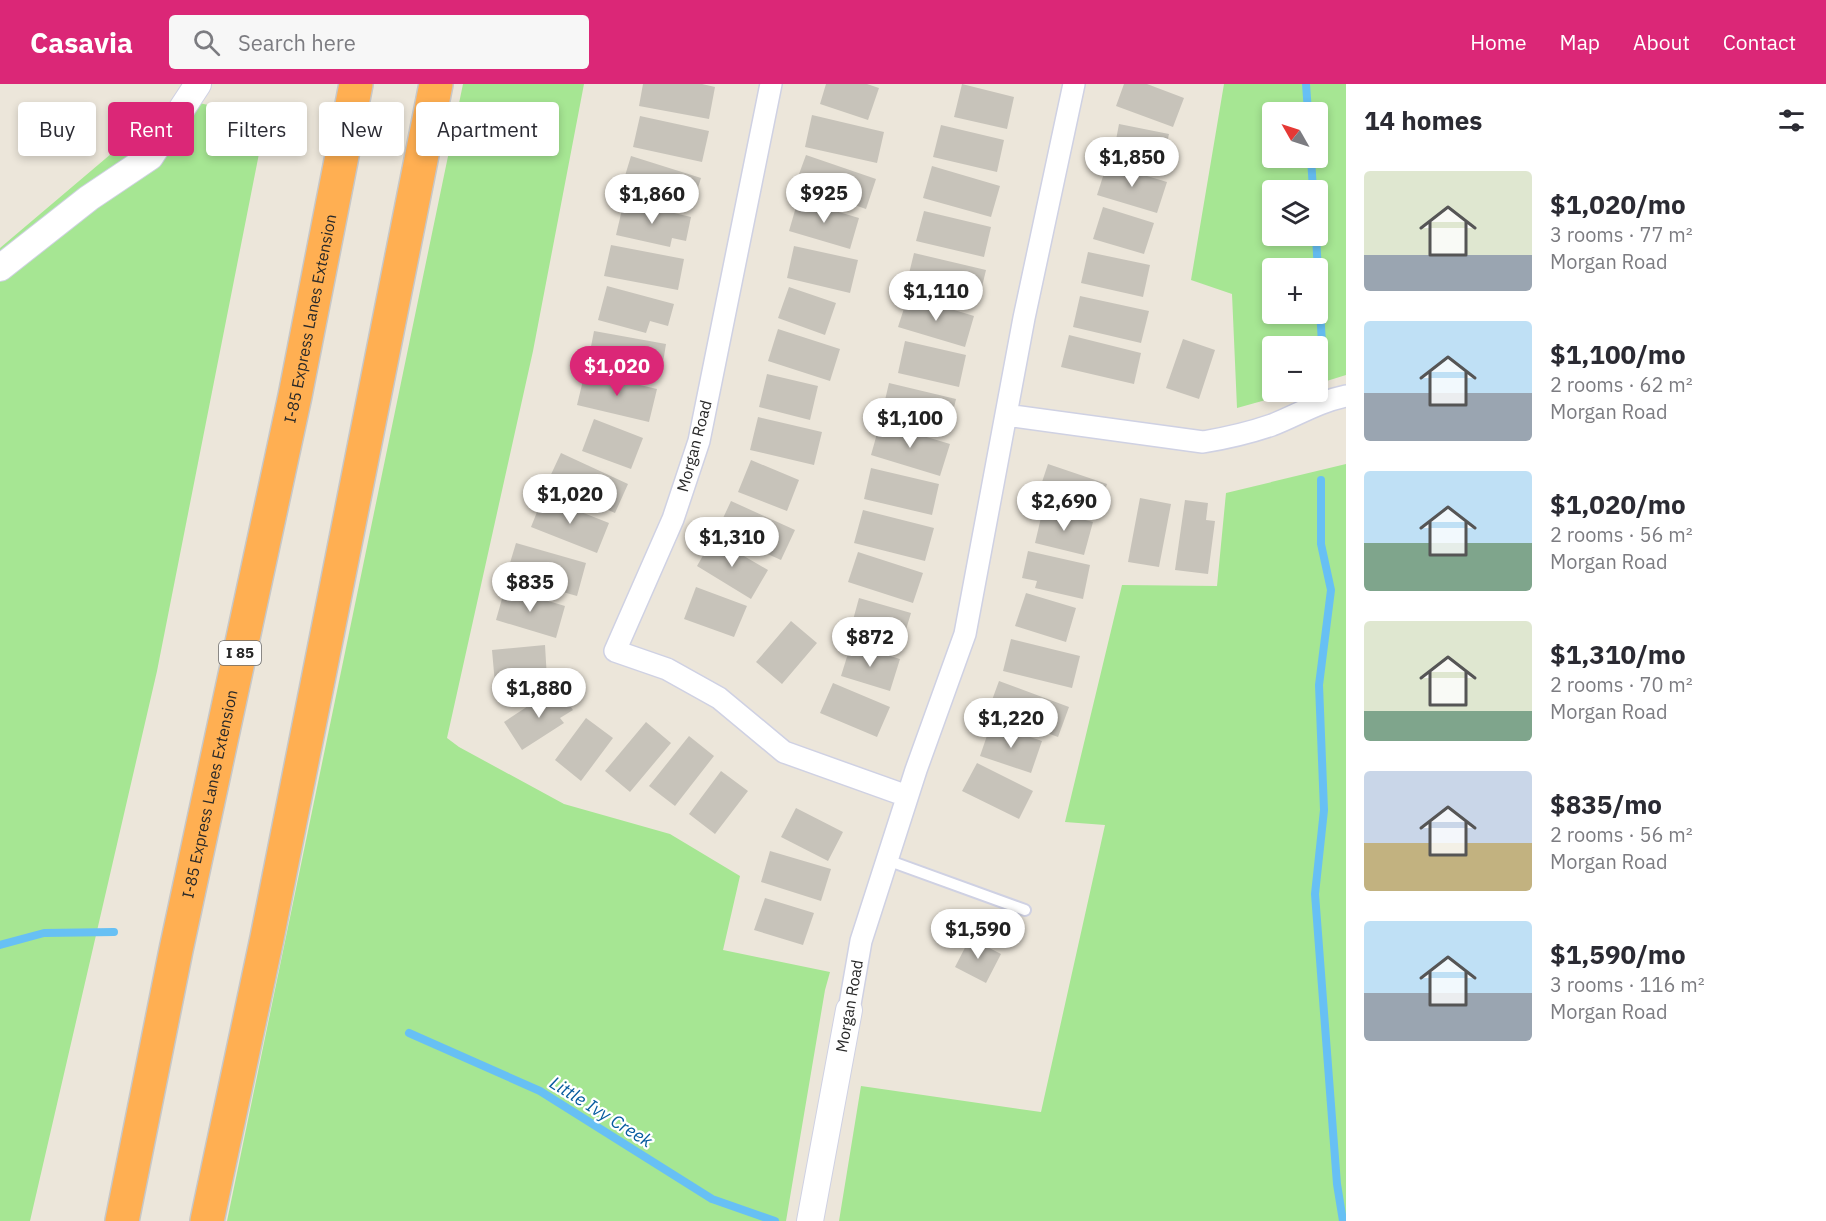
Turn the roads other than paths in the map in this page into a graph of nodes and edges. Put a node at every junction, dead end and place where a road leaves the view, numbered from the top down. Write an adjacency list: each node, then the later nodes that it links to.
1 (198, 84): 6 (street)
2 (356, 84): 13 (highway, I-85 Express Lanes Extension / I 85)
3 (436, 84): 14 (highway)
4 (771, 84): 9 (street, Morgan Road)
5 (1074, 84): 8 (street, Morgan Road)
6 (0, 268)
7 (1346, 396): 8 (street)
8 (1006, 415): 9 (street, Morgan Road)
9 (907, 796): 10 (street, Morgan Road)
10 (887, 860): 11 (lane); 12 (street, Morgan Road)
11 (1025, 910)
12 (849, 1010): 15 (street, Morgan Road)
13 (122, 1221)
14 (207, 1221)
15 (810, 1221)

